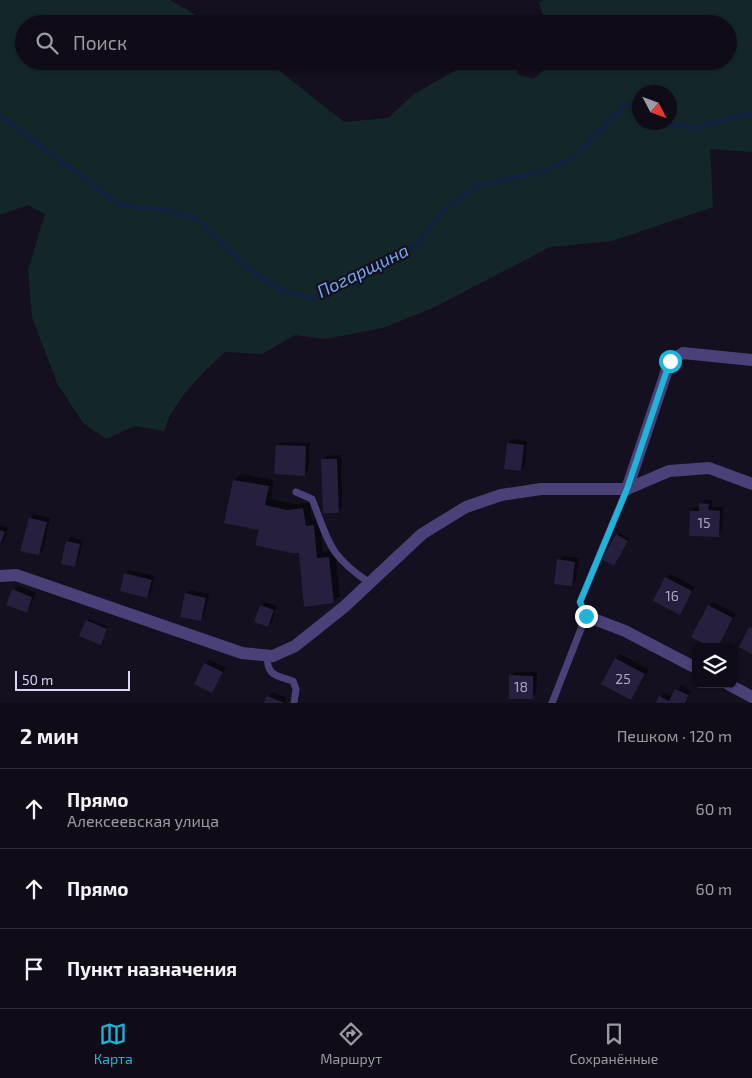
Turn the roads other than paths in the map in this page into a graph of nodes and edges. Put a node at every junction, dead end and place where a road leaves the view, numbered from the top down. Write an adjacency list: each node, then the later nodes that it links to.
1 (752, 360): 3 (street)
2 (752, 484): 3 (street)
3 (627, 489): 6 (street); 7 (lane)
4 (296, 492): 6 (lane)
5 (0, 576): 8 (street)
6 (370, 583): 8 (street)
7 (586, 616): 9 (street); 13 (lane)
8 (267, 655): 12 (lane)
9 (692, 666)
10 (735, 688): 11 (street)
11 (752, 697)
12 (294, 703)
13 (552, 703)

